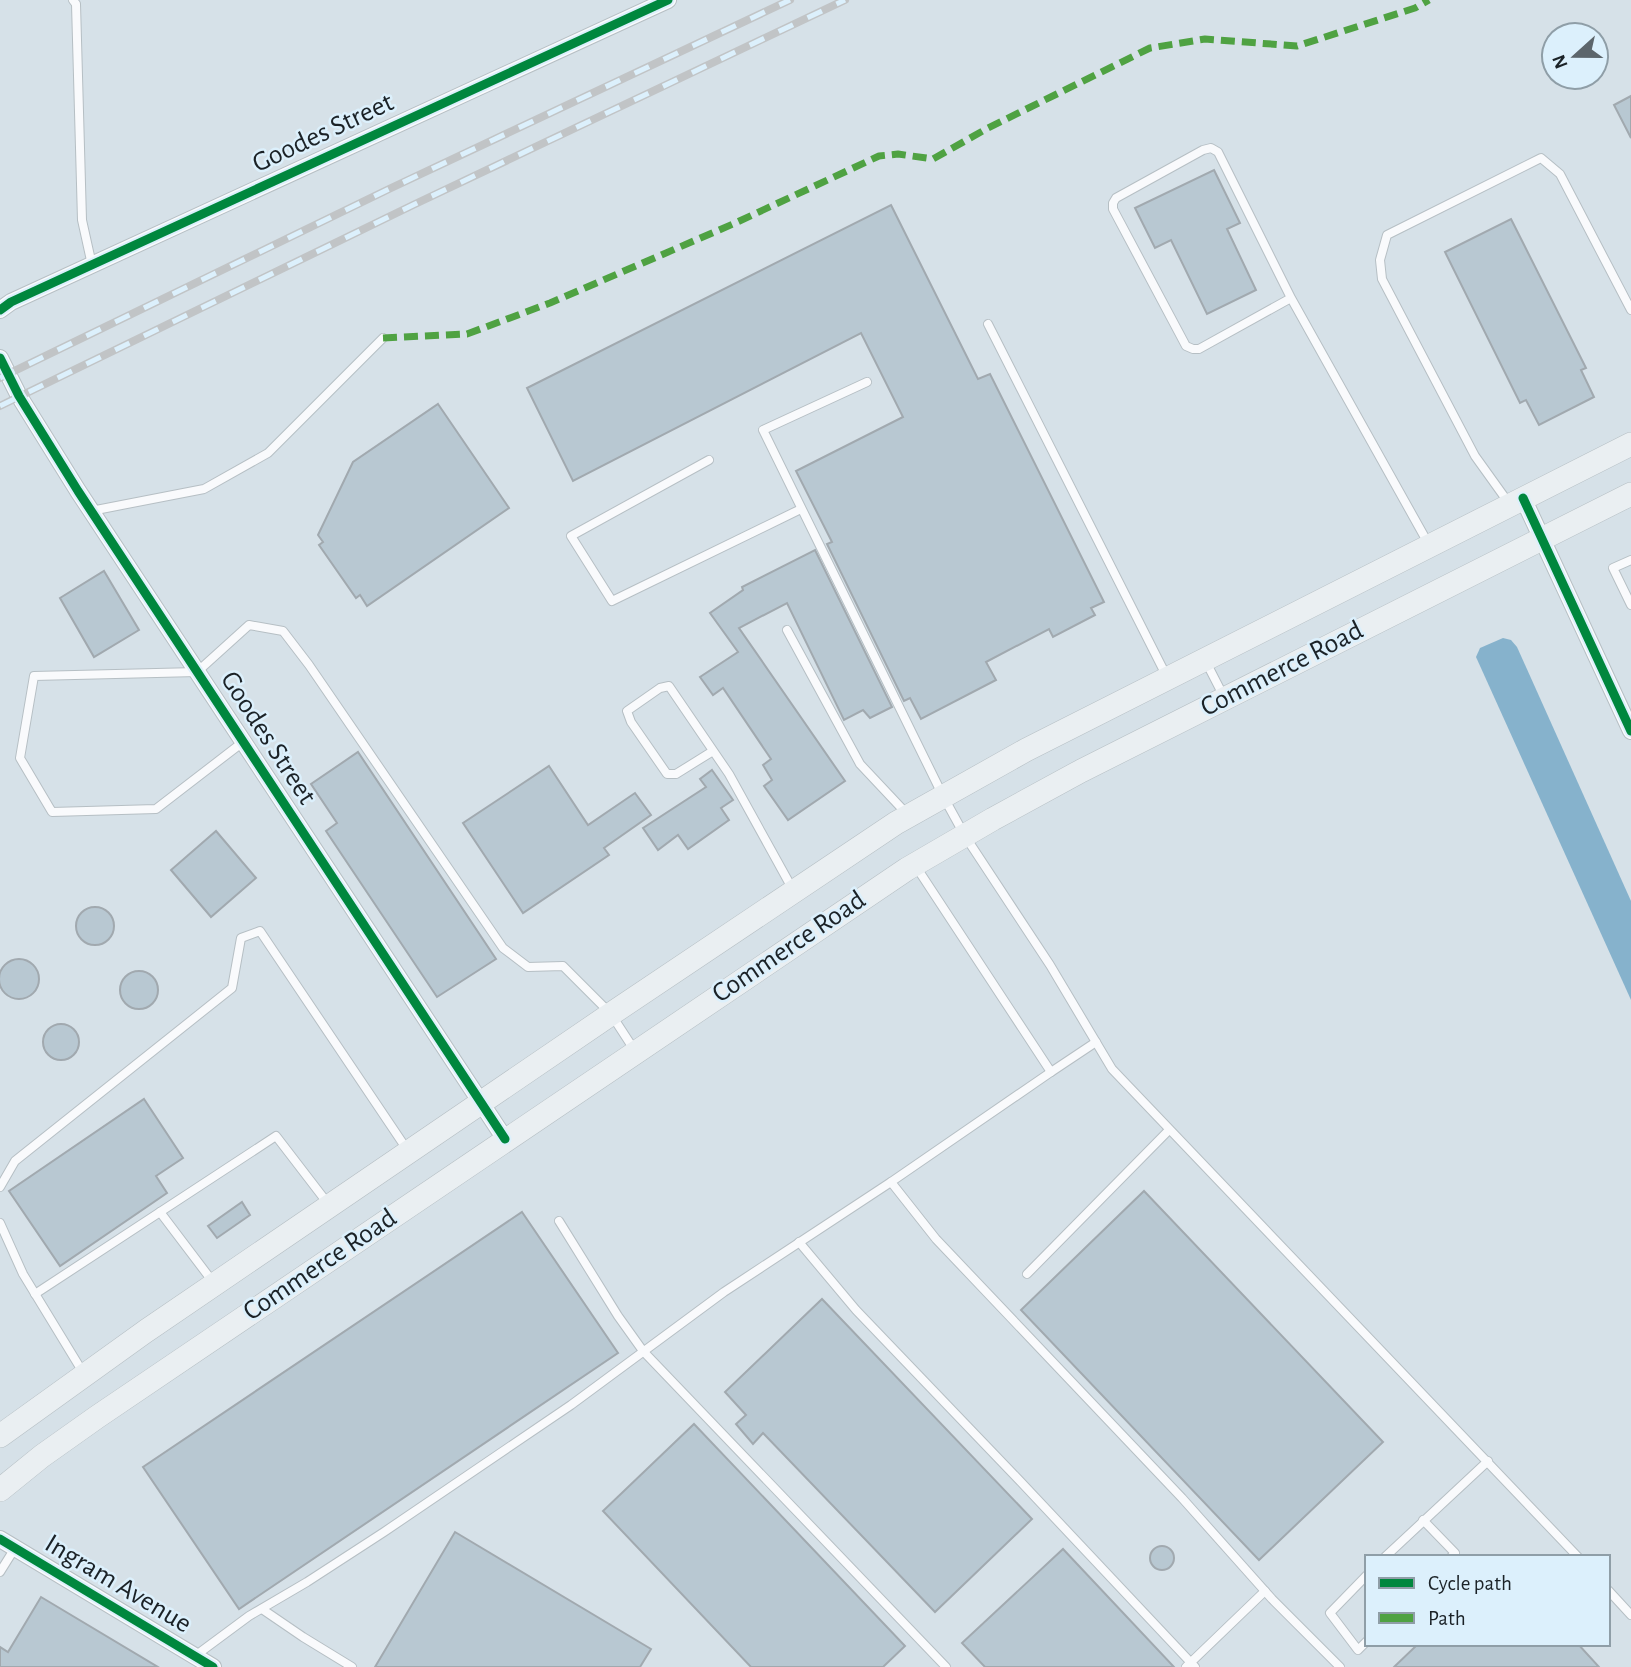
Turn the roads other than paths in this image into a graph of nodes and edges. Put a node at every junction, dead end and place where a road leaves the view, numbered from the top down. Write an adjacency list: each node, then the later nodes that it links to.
1 (73, 0): 3 (lane)
2 (668, 0): 3 (street, Goodes Street)
3 (92, 265): 5 (street, Goodes Street)
4 (1291, 298): 4 (lane); 18 (lane)
5 (0, 310)
6 (1631, 310): 14 (lane)
7 (988, 324): 24 (lane)
8 (383, 338): 16 (lane)
9 (0, 358): 16 (street, Goodes Street)
10 (867, 382): 15 (lane)
11 (1631, 444): 14 (main road, Commerce Road)
12 (709, 460): 15 (lane)
13 (1631, 494): 17 (main road, Commerce Road)
14 (1516, 502): 17 (street); 18 (main road, Commerce Road)
15 (801, 509): 29 (lane)
16 (91, 511): 23 (street, Goodes Street)
17 (1541, 539): 25 (main road, Commerce Road); 26 (street)
18 (1429, 546): 22 (main road, Commerce Road)
19 (1631, 560): 20 (lane)
20 (1631, 605)
21 (787, 629): 30 (lane)
22 (1205, 659): 24 (main road, Commerce Road); 25 (lane)
23 (197, 672): 27 (street, Goodes Street); 27 (lane); 34 (lane)
24 (1168, 678): 29 (main road, Commerce Road)
25 (1225, 698): 31 (main road, Commerce Road)
26 (1631, 731)
27 (243, 742): 38 (street, Goodes Street)
28 (713, 751): 28 (lane); 33 (lane)
29 (943, 796): 30 (main road, Commerce Road); 31 (lane)
30 (909, 816): 33 (main road, Commerce Road)
31 (965, 835): 32 (main road, Commerce Road); 35 (lane)
32 (915, 865): 36 (main road, Commerce Road); 37 (lane)
33 (794, 891): 34 (main road, Commerce Road)
34 (611, 1014): 36 (lane); 38 (main road, Commerce Road)
35 (1096, 1042): 37 (lane); 39 (lane)
36 (635, 1051): 40 (main road, Commerce Road)
37 (1051, 1072): 42 (lane)
38 (481, 1103): 40 (street, Goodes Street); 41 (main road, Commerce Road)
39 (1170, 1130): 49 (lane); 55 (lane)
40 (505, 1139): 56 (main road, Commerce Road)
41 (408, 1152): 43 (lane); 44 (main road, Commerce Road)
42 (891, 1182): 48 (lane); 65 (lane)
43 (0, 1187)
44 (330, 1206): 45 (lane); 50 (main road, Commerce Road)
45 (160, 1212): 50 (lane); 51 (lane)
46 (559, 1221): 52 (lane)
47 (0, 1223): 51 (lane)
48 (799, 1242): 52 (lane); 71 (lane)
49 (1027, 1274)
50 (214, 1284): 53 (main road, Commerce Road)
51 (35, 1294): 53 (lane)
52 (643, 1351): 67 (lane); 74 (lane)
53 (84, 1374): 54 (main road, Commerce Road)
54 (0, 1436)
55 (1488, 1461): 57 (lane); 62 (lane)
56 (0, 1490)
57 (1423, 1520): 60 (lane); 61 (lane)
58 (0, 1539): 59 (street, Ingram Avenue)
59 (15, 1548): 63 (lane); 70 (street, Ingram Avenue)
60 (1387, 1555)
61 (1453, 1555)
62 (1576, 1555)
63 (0, 1572)
64 (1365, 1577): 69 (lane)
65 (1265, 1591): 71 (lane); 75 (lane)
66 (1610, 1592): 68 (lane)
67 (262, 1609): 70 (lane); 73 (lane)
68 (1631, 1615)
69 (1365, 1643)
70 (195, 1656): 72 (street, Ingram Avenue)
71 (1190, 1666)
72 (213, 1667)
73 (352, 1667)
74 (946, 1667)
75 (1340, 1667)

